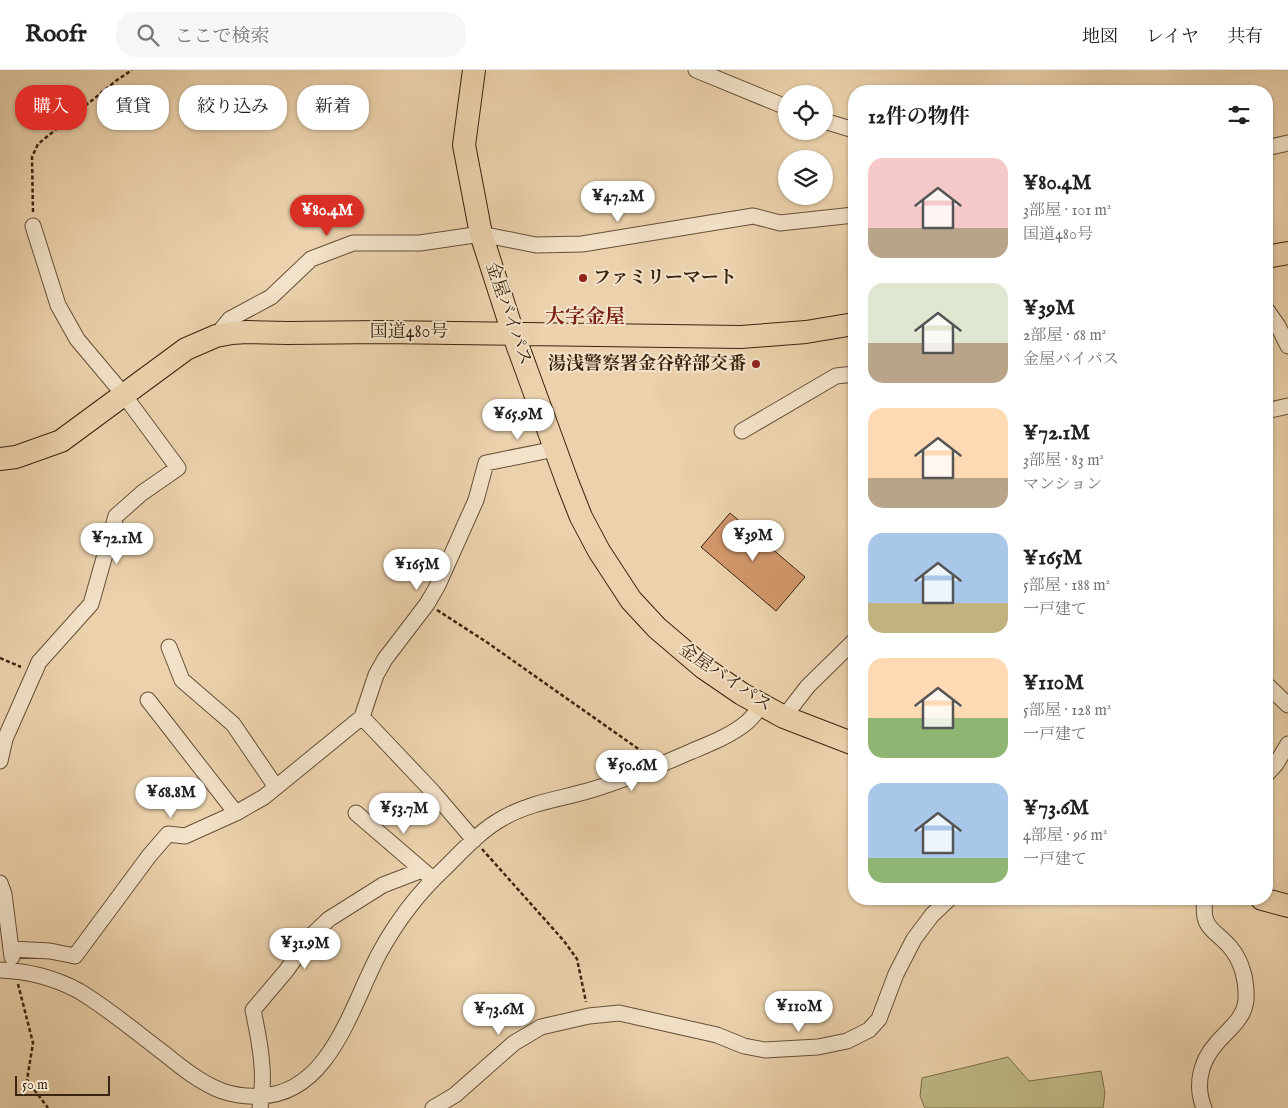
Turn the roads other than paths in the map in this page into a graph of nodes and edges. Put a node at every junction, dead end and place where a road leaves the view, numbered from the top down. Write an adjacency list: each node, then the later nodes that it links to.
1 (474, 70): 10 (highway, 金屋バイパス)
2 (696, 70): 3 (street)
3 (778, 104)
4 (833, 124): 5 (street)
5 (848, 128)
6 (1288, 143): 7 (street)
7 (1273, 146)
8 (848, 216): 10 (street)
9 (33, 226): 19 (street)
10 (481, 234): 15 (highway, 金屋バイパス); 16 (street)
11 (1288, 253): 12 (highway)
12 (1273, 256)
13 (1273, 319): 17 (street)
14 (848, 325): 15 (highway, 国道480号)
15 (513, 333): 16 (highway, 国道480号); 23 (highway, 金屋バイパス)
16 (216, 336): 19 (highway, 国道480号)
17 (1288, 346)
18 (848, 375): 22 (street)
19 (124, 396): 24 (highway, 国道480号); 35 (street)
20 (1288, 406): 21 (street)
21 (1273, 409)
22 (742, 431)
23 (555, 449): 29 (highway, 金屋バイパス); 31 (street)
24 (0, 460)
25 (169, 647): 37 (street)
26 (848, 647): 32 (street)
27 (1273, 691): 30 (street)
28 (148, 700): 38 (street)
29 (762, 705): 32 (highway, 金屋バイパス); 40 (street)
30 (1288, 705)
31 (362, 717): 37 (street); 40 (street)
32 (784, 717): 33 (highway, 金屋バイパス)
33 (848, 742)
34 (1288, 744): 36 (street)
35 (0, 761)
36 (1277, 768)
37 (276, 787): 38 (street)
38 (236, 812): 47 (street)
39 (356, 813): 41 (street)
40 (474, 840): 41 (street)
41 (428, 874): 49 (street); 49 (street)
42 (0, 883): 47 (street)
43 (1273, 902): 46 (highway)
44 (943, 905): 50 (street)
45 (1205, 905): 51 (street)
46 (1288, 906)
47 (11, 949): 48 (street)
48 (8, 971): 49 (street)
49 (262, 1102)
50 (433, 1108)
51 (1204, 1108)

